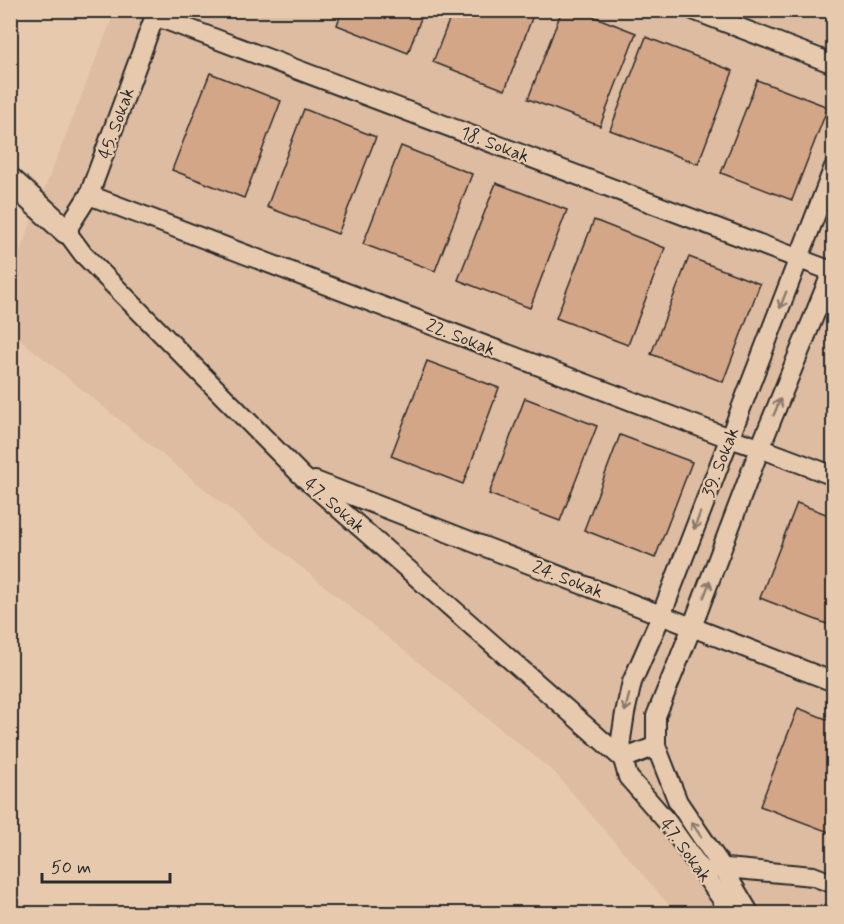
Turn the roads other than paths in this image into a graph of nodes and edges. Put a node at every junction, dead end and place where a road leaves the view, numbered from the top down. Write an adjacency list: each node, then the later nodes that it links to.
1 (693, 10): 3 (street)
2 (156, 13): 6 (street, 45. Sokak); 8 (street, 18. Sokak)
3 (834, 64)
4 (834, 167): 8 (street, 39. Sokak)
5 (10, 180): 7 (street)
6 (89, 195): 7 (street, 45. Sokak); 10 (street, 22. Sokak)
7 (66, 231): 12 (street, 47. Sokak)
8 (799, 259): 9 (street, 18. Sokak); 10 (street, 39. Sokak, one-way to 10)
9 (833, 270): 11 (street, 39. Sokak, one-way to 9)
10 (729, 438): 11 (street, 22. Sokak); 14 (street, 39. Sokak, one-way to 14)
11 (760, 448): 13 (street, 22. Sokak); 15 (street, 39. Sokak, one-way to 11)
12 (302, 476): 14 (street, 24. Sokak); 18 (street, 47. Sokak)
13 (834, 476)
14 (661, 616): 15 (street, 24. Sokak); 18 (street, 39. Sokak, one-way to 18)
15 (692, 627): 16 (street, 24. Sokak); 17 (street, 39. Sokak)
16 (834, 682)
17 (656, 746): 18 (street); 19 (street, 39. Sokak)
18 (623, 759): 20 (street, 47. Sokak)
19 (678, 802): 21 (street, 47. Sokak, one-way to 19)
20 (698, 866): 21 (street); 23 (street, 47. Sokak)
21 (722, 867): 22 (street); 24 (street, 47. Sokak)
22 (834, 884)
23 (729, 914)
24 (750, 914)

